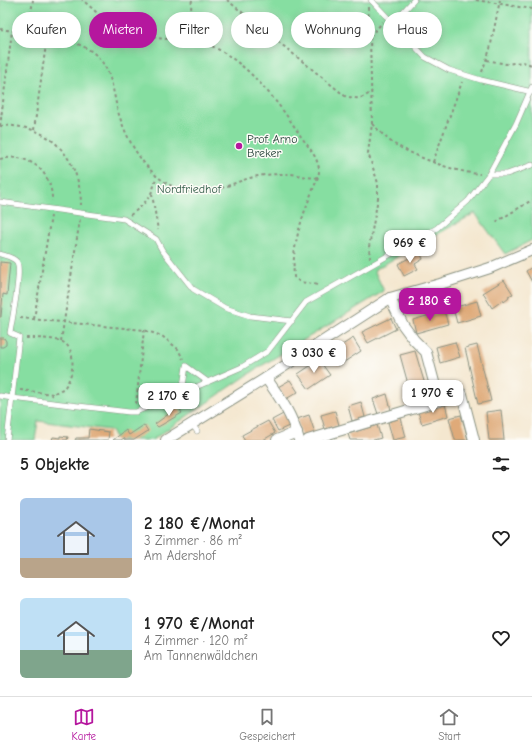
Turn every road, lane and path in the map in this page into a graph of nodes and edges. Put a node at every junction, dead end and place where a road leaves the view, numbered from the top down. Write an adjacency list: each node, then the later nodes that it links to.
1 (33, 0): 12 (path)
2 (82, 0): 21 (path)
3 (192, 0): 13 (path)
4 (227, 0): 32 (path)
5 (367, 0): 14 (path)
6 (371, 0): 15 (lane)
7 (414, 0): 16 (lane)
8 (476, 0): 10 (path)
9 (500, 0): 10 (path)
10 (499, 4): 11 (path); 27 (path)
11 (532, 9)
12 (31, 12)
13 (192, 12)
14 (368, 12)
15 (383, 12)
16 (403, 12)
17 (383, 22): 20 (path)
18 (0, 29): 19 (path)
19 (12, 31): 34 (path)
20 (375, 31)
21 (165, 38)
22 (81, 46): 40 (path)
23 (45, 48): 35 (path)
24 (215, 48): 41 (path)
25 (370, 48): 32 (path)
26 (417, 48): 29 (lane)
27 (487, 60): 28 (path); 30 (path)
28 (532, 65)
29 (464, 75): 30 (lane); 37 (path)
30 (479, 80): 31 (lane)
31 (531, 90): 39 (lane)
32 (372, 91): 33 (path)
33 (372, 124): 37 (path); 52 (path)
34 (0, 126): 35 (path)
35 (34, 130): 46 (path)
36 (0, 159): 45 (path)
37 (434, 162): 39 (path)
38 (532, 165): 39 (lane)
39 (489, 174): 52 (lane)
40 (156, 176): 41 (path); 42 (path)
41 (318, 177): 53 (path)
42 (152, 194): 47 (path); 49 (path)
43 (532, 200): 48 (path)
44 (0, 202): 45 (lane)
45 (52, 209): 46 (lane); 56 (path)
46 (81, 213): 47 (lane); 58 (path)
47 (124, 219): 49 (lane)
48 (496, 222)
49 (162, 250): 57 (lane)
50 (532, 250): 54 (street)
51 (0, 254): 55 (lane)
52 (370, 266): 53 (lane)
53 (329, 289): 57 (lane)
54 (390, 298): 63 (street); 70 (street)
55 (12, 317): 56 (path); 60 (lane)
56 (34, 319): 58 (path)
57 (292, 321): 64 (lane)
58 (64, 322): 59 (path); 61 (path)
59 (144, 330): 62 (path); 72 (path)
60 (18, 337): 61 (path); 65 (lane)
61 (61, 341): 67 (path)
62 (186, 366): 64 (lane); 66 (lane)
63 (266, 378): 73 (street); 75 (street)
64 (208, 382): 66 (lane)
65 (13, 389): 67 (path); 69 (lane)
66 (182, 393): 72 (lane)
67 (53, 394): 71 (path)
68 (0, 396): 69 (lane)
69 (12, 398): 71 (lane); 74 (lane)
70 (439, 401): 77 (street); 78 (street)
71 (50, 402): 72 (lane)
72 (136, 412)
73 (298, 436): 76 (street)
74 (7, 440)
75 (166, 440)
76 (277, 440)
77 (308, 440)
78 (474, 440)

